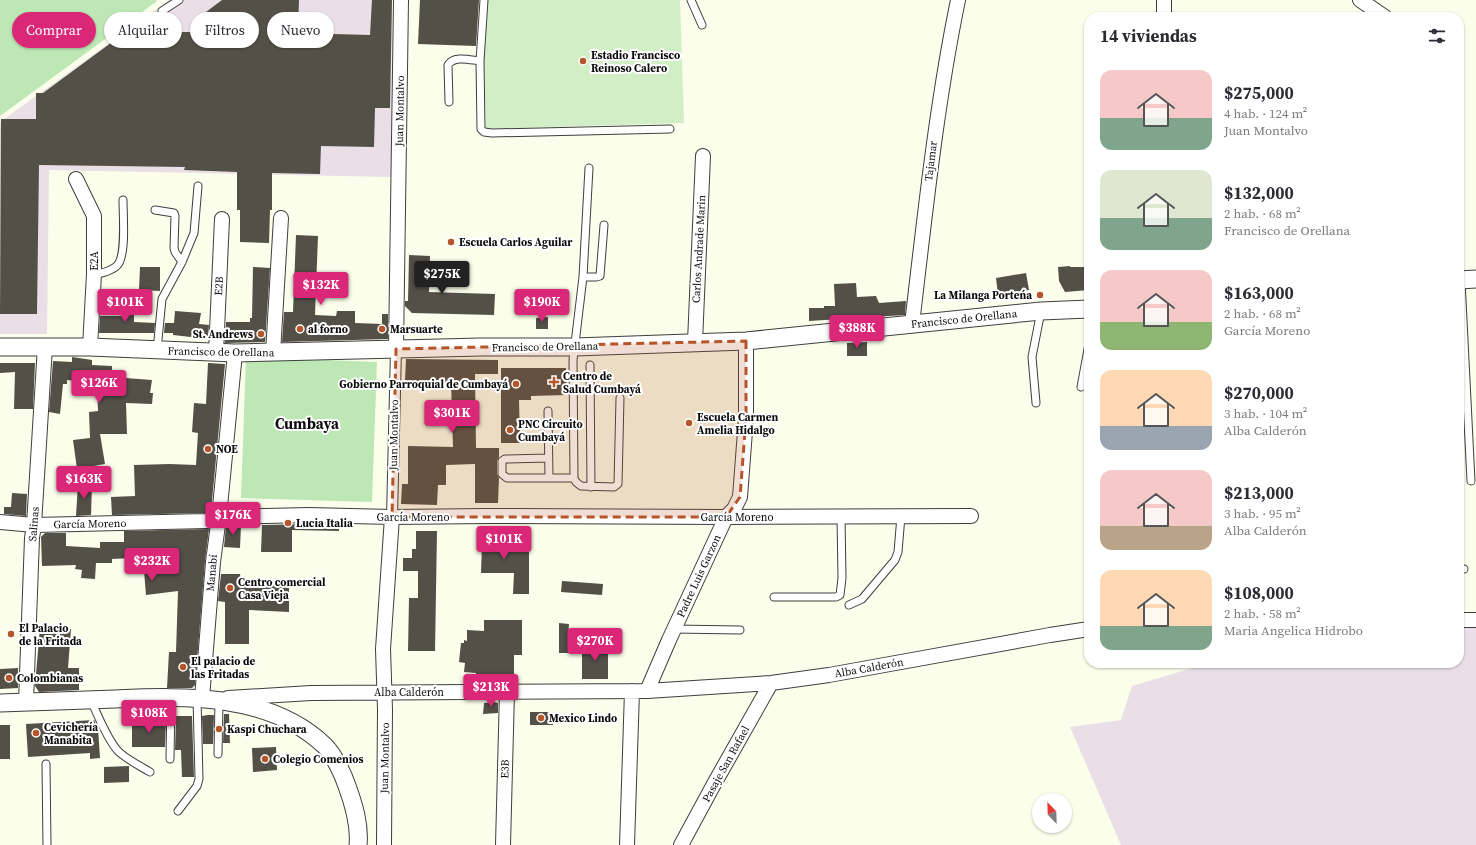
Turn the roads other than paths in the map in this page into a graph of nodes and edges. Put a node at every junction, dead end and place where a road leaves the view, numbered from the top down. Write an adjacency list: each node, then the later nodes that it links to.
1 (179, 0): 8 (lane)
2 (401, 0): 37 (street, Juan Montalvo)
3 (484, 0): 12 (lane)
4 (691, 0): 11 (lane)
5 (958, 0): 30 (street, Tajamar)
6 (1164, 0): 9 (street)
7 (1360, 0): 10 (street)
8 (162, 11)
9 (1164, 12)
10 (1378, 12)
11 (702, 24)
12 (480, 61): 13 (lane); 14 (lane)
13 (449, 102)
14 (670, 130)
15 (703, 156): 32 (street, Carlos Andrade Marin)
16 (589, 168): 26 (lane)
17 (76, 179): 25 (street, E2A)
18 (198, 186): 24 (lane)
19 (123, 200): 25 (lane)
20 (155, 210): 24 (lane)
21 (281, 218): 41 (street)
22 (222, 219): 39 (street, E2B)
23 (604, 225): 26 (lane)
24 (182, 262): 38 (lane)
25 (94, 274): 35 (street, E2A)
26 (583, 277): 36 (lane)
27 (1465, 280): 51 (lane)
28 (1084, 308): 29 (street, Francisco de Orellana)
29 (1041, 311): 30 (street, Francisco de Orellana); 46 (lane)
30 (912, 324): 31 (street, Francisco de Orellana)
31 (746, 341): 32 (street, Francisco de Orellana); 56 (street, Padre Luis Garzon)
32 (694, 342): 36 (street, Francisco de Orellana)
33 (45, 346): 34 (street, Francisco de Orellana); 35 (street, Francisco de Orellana); 60 (street, Salinas)
34 (0, 347)
35 (90, 347): 38 (street, Francisco de Orellana)
36 (575, 347): 37 (street, Francisco de Orellana); 50 (lane)
37 (396, 349): 41 (street, Francisco de Orellana); 58 (street, Juan Montalvo)
38 (157, 350): 39 (street, Francisco de Orellana)
39 (216, 353): 40 (street, Francisco de Orellana)
40 (235, 353): 41 (street, Francisco de Orellana); 55 (street, Manabí)
41 (273, 353)
42 (590, 365): 52 (lane)
43 (1084, 371): 44 (lane)
44 (1081, 387)
45 (620, 398): 52 (lane)
46 (1036, 403)
47 (548, 411): 48 (lane)
48 (548, 458): 49 (lane); 49 (lane)
49 (549, 478): 50 (lane)
50 (574, 478): 52 (lane)
51 (1471, 481)
52 (590, 487)
53 (901, 516): 54 (street, García Moreno); 57 (street, García Moreno); 62 (lane)
54 (971, 516)
55 (219, 517): 58 (street, García Moreno); 60 (street, García Moreno); 74 (street, Manabí)
56 (726, 517): 57 (street, García Moreno); 58 (street, García Moreno); 65 (street, Padre Luis Garzon)
57 (841, 517): 61 (lane)
58 (392, 518): 71 (street, Juan Montalvo)
59 (0, 522): 60 (street, García Moreno)
60 (34, 525): 76 (street, Salinas)
61 (774, 597)
62 (849, 605)
63 (1464, 620): 64 (street)
64 (1476, 620)
65 (674, 630): 66 (lane); 70 (street, Padre Luis Garzon)
66 (740, 630)
67 (1084, 630): 68 (street, Alba Calderón)
68 (772, 683): 70 (street, Alba Calderón); 88 (street, Pasaje San Rafael)
69 (632, 691): 70 (street, Alba Calderón); 72 (street, Alba Calderón); 87 (street)
70 (647, 691)
71 (385, 692): 72 (street, Alba Calderón); 74 (street, Alba Calderón); 85 (street, Juan Montalvo)
72 (507, 692): 86 (street, E3B)
73 (171, 697): 74 (street); 75 (street); 79 (lane)
74 (207, 699): 78 (lane); 82 (lane); 84 (street)
75 (91, 700): 76 (street); 81 (lane)
76 (26, 702): 77 (street)
77 (0, 703)
78 (218, 754)
79 (170, 759)
80 (46, 764): 83 (lane)
81 (150, 772)
82 (178, 811)
83 (47, 845)
84 (358, 845)
85 (384, 845)
86 (503, 845)
87 (628, 845)
88 (681, 845)

